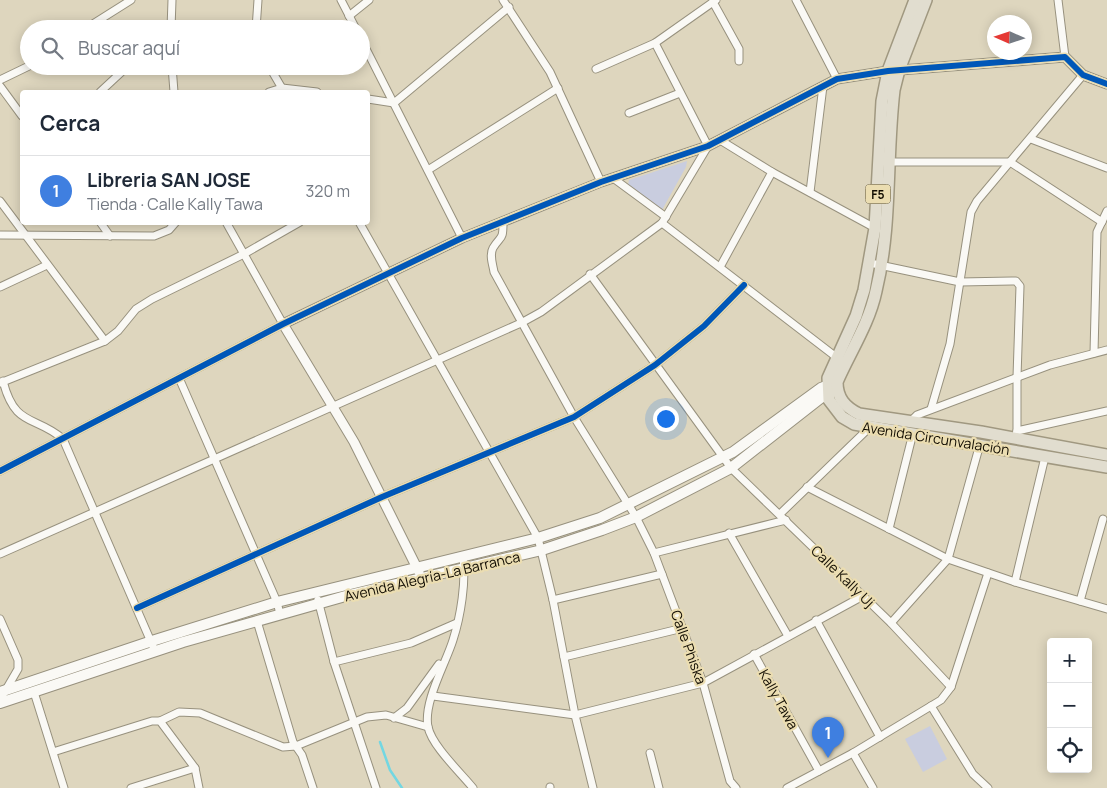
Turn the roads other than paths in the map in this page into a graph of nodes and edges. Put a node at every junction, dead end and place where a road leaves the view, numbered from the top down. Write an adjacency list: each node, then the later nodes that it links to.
1 (131, 0): 14 (street)
2 (172, 0): 15 (street)
3 (258, 0): 16 (street)
4 (341, 0): 13 (street)
5 (368, 0): 13 (street)
6 (503, 0): 12 (street)
7 (796, 0): 29 (street)
8 (915, 0): 24 (highway, F5)
9 (926, 0): 24 (highway, F5)
10 (1058, 0): 20 (street)
11 (714, 1): 18 (street); 21 (street)
12 (508, 7): 34 (street); 40 (street)
13 (349, 16): 17 (street)
14 (99, 20)
15 (171, 20)
16 (257, 20)
17 (351, 20)
18 (655, 43): 22 (street); 38 (street)
19 (370, 56): 40 (street)
20 (1065, 57): 24 (street); 28 (street)
21 (739, 61)
22 (596, 69)
23 (20, 70): 30 (street)
24 (894, 70): 29 (street); 46 (highway, F5)
25 (118, 75): 35 (street)
26 (173, 75): 36 (street)
27 (275, 75): 37 (street)
28 (1083, 75): 31 (street); 44 (street)
29 (837, 79): 33 (street)
30 (0, 80)
31 (1107, 84)
32 (0, 86): 41 (street)
33 (823, 86): 43 (street); 53 (street)
34 (558, 88): 49 (street); 52 (street)
35 (102, 90)
36 (174, 90)
37 (284, 90)
38 (680, 93): 42 (street); 45 (street)
39 (370, 99): 40 (street)
40 (394, 103): 49 (street)
41 (20, 113)
42 (629, 113)
43 (720, 140): 45 (street); 50 (street)
44 (1030, 140): 47 (street); 48 (street)
45 (708, 146): 51 (street); 56 (street)
46 (885, 162): 47 (street); 64 (highway, F5); 71 (highway, F5)
47 (1010, 162): 58 (street); 75 (street)
48 (1107, 168)
49 (428, 170): 68 (street)
50 (772, 172): 53 (street); 72 (street)
51 (613, 178): 52 (street); 56 (street)
52 (601, 182): 57 (street)
53 (810, 192): 64 (street)
54 (0, 201): 66 (street)
55 (1107, 211): 58 (street)
56 (664, 220): 72 (street); 74 (street)
57 (503, 222): 68 (street); 78 (street, Calle Phiska)
58 (1102, 222): 82 (street)
59 (102, 225): 67 (street)
60 (173, 225): 67 (street)
61 (228, 225): 69 (street)
62 (293, 225): 69 (street)
63 (361, 225): 73 (street)
64 (875, 228): 71 (highway, F5)
65 (0, 235): 66 (street)
66 (25, 236): 67 (street); 70 (street)
67 (110, 236)
68 (462, 238): 73 (street)
69 (244, 254): 79 (street); 80 (street)
70 (47, 265): 77 (street); 80 (street)
71 (876, 265): 75 (street); 84 (highway, F5)
72 (720, 267): 76 (street)
73 (388, 274): 79 (street); 83 (street)
74 (590, 274): 78 (street); 85 (street, Calle Kally Uj)
75 (960, 282): 86 (street); 91 (street)
76 (744, 285): 84 (street); 85 (street)
77 (0, 287)
78 (521, 323): 83 (street); 93 (street, Calle Phiska)
79 (283, 324): 87 (street); 90 (street)
80 (106, 341): 88 (street)
81 (1107, 350): 82 (street)
82 (1094, 353): 86 (street)
83 (437, 360): 90 (street); 99 (street)
84 (841, 360): 89 (highway, F5)
85 (655, 365): 93 (street); 102 (street, Calle Kally Uj)
86 (1017, 377): 91 (street); 96 (street)
87 (179, 378): 97 (street); 103 (street)
88 (2, 382): 97 (street)
89 (832, 387): 94 (highway, Avenida Circunvalación); 102 (main road, Avenida Alegría-La Barranca); 105 (main road, Avenida Alegría-La Barranca)
90 (334, 408): 103 (street); 108 (street)
91 (931, 409): 95 (street)
92 (1107, 411): 96 (street)
93 (574, 417): 99 (street); 109 (street, Calle Phiska)
94 (870, 421): 95 (highway, Avenida Circunvalación); 107 (street)
95 (911, 429): 96 (highway, Avenida Circunvalación); 98 (highway, Avenida Circunvalación); 115 (street)
96 (1016, 435): 100 (highway, Avenida Circunvalación)
97 (63, 439): 106 (street); 110 (street)
98 (980, 444): 101 (highway, Avenida Circunvalación); 123 (street)
99 (489, 450): 108 (street); 117 (street)
100 (1107, 455)
101 (1045, 457): 104 (highway, Avenida Circunvalación); 128 (street)
102 (724, 458): 105 (street, Calle Kally Uj); 109 (main road, Avenida Alegría-La Barranca)
103 (214, 459): 110 (street); 121 (street)
104 (1107, 466)
105 (731, 468): 111 (street, Calle Kally Uj); 112 (main road, Avenida Alegría-La Barranca)
106 (0, 471)
107 (807, 487): 111 (street); 115 (street)
108 (382, 497): 121 (street); 126 (street)
109 (630, 505): 112 (street, Calle Phiska); 117 (main road, Avenida Alegría-La Barranca)
110 (95, 512): 120 (street); 135 (street)
111 (780, 514): 114 (street, Calle Kally Uj)
112 (636, 516): 118 (main road, Avenida Alegría-La Barranca); 119 (street, Calle Phiska)
113 (1103, 519): 132 (street)
114 (786, 520): 116 (street); 130 (street, Calle Kally Uj)
115 (889, 528): 123 (street)
116 (729, 533): 119 (street); 144 (street)
117 (538, 538): 118 (street); 122 (main road, Avenida Alegría-La Barranca)
118 (542, 550): 124 (main road, Avenida Alegría-La Barranca); 131 (street)
119 (654, 553): 127 (street, Calle Phiska)
120 (0, 554)
121 (256, 554): 133 (street); 135 (street)
122 (463, 557): 124 (street); 126 (main road, Avenida Alegría-La Barranca)
123 (948, 558): 125 (street); 141 (street)
124 (464, 568): 126 (main road, Avenida Alegría-La Barranca); 142 (street)
125 (988, 573): 128 (street); 151 (street)
126 (419, 574): 129 (main road, Avenida Alegría-La Barranca); 134 (main road, Avenida Alegría-La Barranca)
127 (662, 574): 131 (street); 143 (street, Calle Phiska)
128 (1015, 582): 132 (street)
129 (317, 592): 133 (main road, Avenida Alegría-La Barranca); 134 (street)
130 (863, 596): 139 (street); 141 (street, Calle Kally Uj)
131 (553, 600): 148 (street)
132 (1080, 601): 136 (street)
133 (277, 602): 137 (street); 145 (main road, Avenida Alegría-La Barranca)
134 (318, 604): 137 (main road, Avenida Alegría-La Barranca); 149 (street)
135 (137, 608): 145 (street)
136 (1107, 609)
137 (280, 614): 140 (main road, Avenida Alegría-La Barranca)
138 (0, 619): 153 (street)
139 (816, 620): 144 (street); 161 (street)
140 (257, 622): 145 (main road, Avenida Alegría-La Barranca); 162 (street)
141 (891, 622): 151 (street, Calle Kally Uj)
142 (457, 623): 146 (street); 149 (street)
143 (683, 628): 148 (street); 150 (street, Calle Phiska)
144 (788, 636): 147 (street)
145 (153, 646): 152 (main road, Avenida Alegría-La Barranca); 153 (main road, Avenida Alegría-La Barranca)
146 (447, 654): 154 (street); 157 (street)
147 (754, 654): 150 (street); 167 (street, Kally Tawa)
148 (564, 657): 156 (street)
149 (334, 662): 159 (street)
150 (703, 683): 156 (street); 168 (street, Calle Phiska)
151 (951, 687): 155 (street)
152 (34, 692): 153 (main road, Avenida Alegría-La Barranca); 163 (street)
153 (1, 696)
154 (433, 696): 156 (street); 160 (street)
155 (932, 706): 161 (street); 180 (street)
156 (575, 715): 175 (street)
157 (394, 718): 159 (street); 160 (street)
158 (160, 721): 162 (street); 163 (street); 166 (street)
159 (354, 722): 162 (street); 173 (street)
160 (428, 727): 174 (street)
161 (880, 737): 165 (street)
162 (296, 746): 172 (street)
163 (53, 752): 169 (street)
164 (650, 753): 176 (street)
165 (853, 753): 167 (street); 179 (street)
166 (195, 768): 170 (street); 171 (street)
167 (819, 771): 178 (street)
168 (728, 784): 177 (street)
169 (64, 788)
170 (131, 788)
171 (199, 788)
172 (313, 788)
173 (376, 788)
174 (473, 788)
175 (593, 788)
176 (659, 788)
177 (736, 788)
178 (787, 788)
179 (873, 788)
180 (988, 788)

